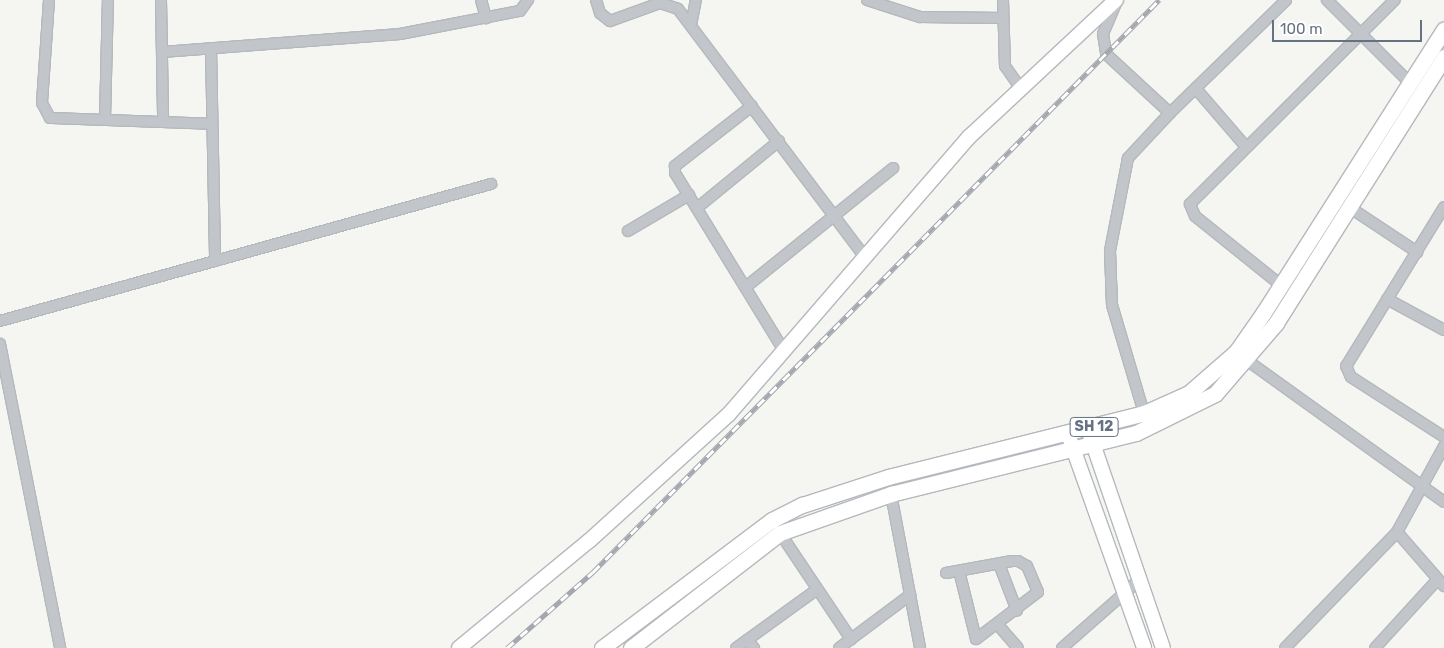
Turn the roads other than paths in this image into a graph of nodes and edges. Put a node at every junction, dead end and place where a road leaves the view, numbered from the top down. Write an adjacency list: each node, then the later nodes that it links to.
1 (49, 0): 28 (street)
2 (108, 0): 28 (street)
3 (162, 0): 21 (street)
4 (481, 0): 15 (street)
5 (528, 0): 15 (street)
6 (596, 0): 14 (street)
7 (696, 0): 17 (street)
8 (867, 0): 16 (street)
9 (1003, 0): 16 (street)
10 (1116, 0): 24 (street); 27 (street)
11 (1286, 0): 25 (street)
12 (1327, 0): 19 (street)
13 (1395, 0): 19 (street)
14 (651, 2): 17 (street)
15 (486, 18): 20 (street)
16 (1003, 18): 24 (street)
17 (691, 26): 26 (street)
18 (1444, 29): 23 (main road, SH 12)
19 (1361, 35): 23 (street); 32 (street)
20 (210, 48): 21 (street); 30 (street)
21 (162, 52): 29 (street)
22 (1443, 60): 36 (main road, SH 12)
23 (1410, 83): 45 (main road, SH 12)
24 (1021, 89): 42 (street)
25 (1197, 90): 27 (street); 32 (street)
26 (752, 106): 31 (street); 35 (street)
27 (1170, 113): 52 (street)
28 (105, 119): 29 (street)
29 (163, 120): 30 (street)
30 (212, 124): 43 (street)
31 (779, 141): 38 (street); 39 (street)
32 (1246, 147): 45 (street)
33 (893, 168): 39 (street)
34 (491, 184): 43 (street)
35 (689, 196): 38 (street); 40 (street)
36 (1349, 207): 41 (street); 51 (main road, SH 12)
37 (1444, 207): 41 (street)
38 (697, 208): 44 (street)
39 (834, 213): 42 (street); 44 (street)
40 (628, 231)
41 (1417, 252): 46 (street)
42 (865, 257): 50 (street)
43 (215, 261): 47 (street)
44 (746, 286): 50 (street)
45 (1282, 286): 51 (main road, SH 12)
46 (1387, 299): 48 (street); 55 (street)
47 (0, 321)
48 (1444, 330)
49 (0, 344): 76 (street)
50 (784, 351): 77 (street)
51 (1241, 356): 52 (main road, SH 12); 56 (main road, SH 12); 59 (street)
52 (1144, 413): 53 (main road, SH 12)
53 (1088, 429): 54 (main road, SH 12); 56 (street)
54 (1068, 434): 58 (street); 78 (main road, SH 12)
55 (1444, 437)
56 (1093, 446): 58 (main road, SH 12); 67 (street)
57 (1444, 446): 59 (street)
58 (1073, 452): 60 (main road, SH 12); 70 (street)
59 (1421, 488): 61 (street); 62 (street)
60 (891, 494): 63 (main road, SH 12); 71 (street)
61 (1444, 502)
62 (1397, 532): 68 (street); 87 (street)
63 (780, 533): 69 (street); 79 (main road, SH 12)
64 (999, 564): 65 (street); 72 (street); 72 (street)
65 (959, 571): 66 (street); 73 (street)
66 (946, 573)
67 (1139, 580): 70 (street); 86 (street)
68 (1441, 583): 88 (street)
69 (816, 590): 74 (street); 75 (street)
70 (1123, 594): 84 (street); 85 (street)
71 (910, 595): 74 (street); 82 (street)
72 (1017, 611): 73 (street)
73 (998, 625): 83 (street)
74 (851, 640): 81 (street)
75 (751, 644): 80 (street)
76 (60, 648)
77 (459, 648)
78 (602, 648)
79 (631, 648)
80 (736, 648)
81 (840, 648)
82 (920, 648)
83 (1018, 648)
84 (1062, 648)
85 (1144, 648)
86 (1163, 648)
87 (1285, 648)
88 (1375, 648)

